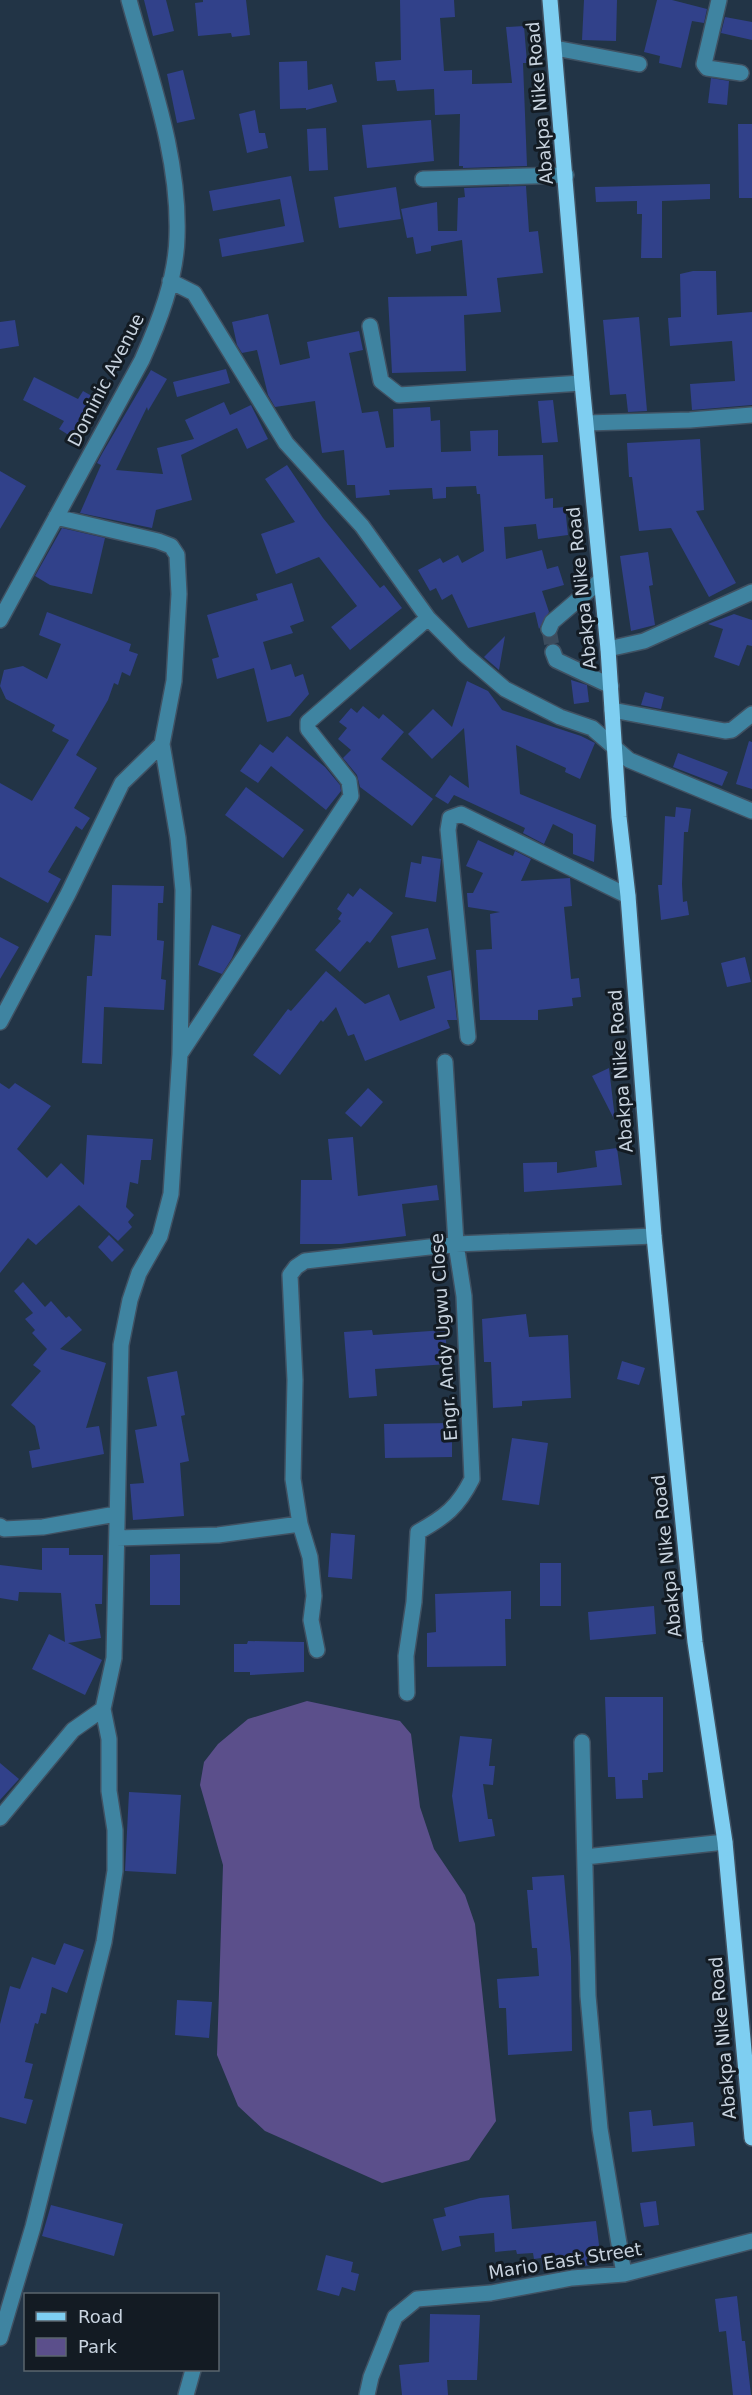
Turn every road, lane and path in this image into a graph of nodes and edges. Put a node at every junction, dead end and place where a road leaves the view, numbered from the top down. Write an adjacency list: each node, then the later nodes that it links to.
1 (129, 0): 9 (street, Dominic Avenue)
2 (550, 0): 4 (main road, Abakpa Nike Road)
3 (719, 0): 6 (street)
4 (555, 48): 5 (street); 7 (main road, Abakpa Nike Road)
5 (639, 64)
6 (741, 73)
7 (566, 175): 8 (street); 11 (main road, Abakpa Nike Road)
8 (423, 179)
9 (170, 281): 14 (street, Dominic Avenue); 17 (street)
10 (370, 326): 11 (street)
11 (582, 382): 13 (main road, Abakpa Nike Road)
12 (752, 415): 13 (street)
13 (586, 423): 15 (main road, Abakpa Nike Road)
14 (56, 517): 18 (street, Dominic Avenue); 25 (street)
15 (601, 580): 19 (street); 20 (main road, Abakpa Nike Road)
16 (752, 592): 20 (street)
17 (428, 618): 26 (street); 31 (street)
18 (0, 620)
19 (549, 628)
20 (608, 649): 22 (main road, Abakpa Nike Road)
21 (553, 652): 22 (street)
22 (610, 686): 23 (main road, Abakpa Nike Road)
23 (612, 710): 24 (street); 26 (main road, Abakpa Nike Road)
24 (752, 714)
25 (162, 744): 29 (street); 31 (street)
26 (614, 745): 27 (street); 28 (main road, Abakpa Nike Road)
27 (752, 811)
28 (627, 896): 30 (street); 33 (main road, Abakpa Nike Road)
29 (0, 1022)
30 (468, 1037)
31 (180, 1054): 35 (street)
32 (445, 1062): 34 (street, Engr. Andy Ugwu Close)
33 (654, 1236): 34 (street); 44 (main road, Abakpa Nike Road)
34 (456, 1244): 36 (street); 40 (street, Engr. Andy Ugwu Close)
35 (116, 1514): 37 (street); 38 (street)
36 (300, 1524): 38 (street); 39 (street)
37 (0, 1526)
38 (117, 1538): 41 (street)
39 (317, 1650)
40 (407, 1693)
41 (103, 1709): 43 (street); 49 (street)
42 (582, 1742): 45 (street)
43 (0, 1818)
44 (725, 1842): 45 (street); 46 (main road, Abakpa Nike Road)
45 (585, 1857): 48 (street)
46 (752, 2138)
47 (752, 2241): 48 (street, Mario East Street)
48 (624, 2274): 53 (street, Mario East Street)
49 (6, 2296): 50 (street)
50 (0, 2338)
51 (194, 2371): 52 (street)
52 (186, 2395)
53 (367, 2395)

